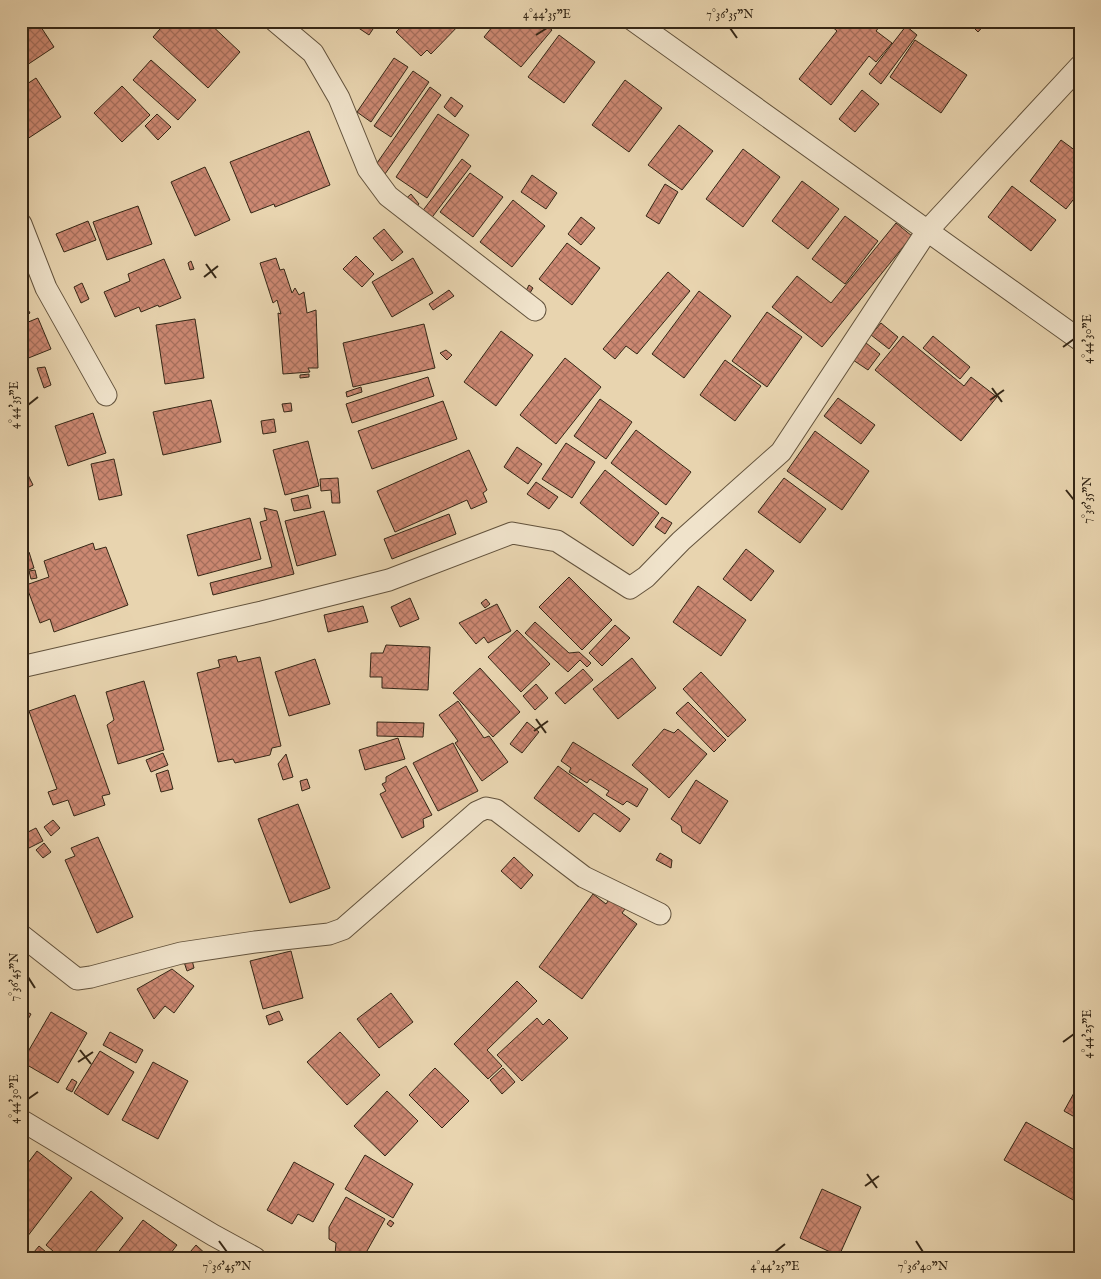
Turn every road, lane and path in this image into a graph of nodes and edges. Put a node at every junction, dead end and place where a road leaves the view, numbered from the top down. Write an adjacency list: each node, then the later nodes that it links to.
1 (275, 21): 6 (street)
2 (634, 21): 5 (street)
3 (1080, 66): 5 (street)
4 (21, 224): 8 (street)
5 (927, 231): 7 (street); 9 (street)
6 (535, 310)
7 (1080, 340)
8 (106, 395)
9 (21, 667)
10 (660, 914): 11 (street)
11 (21, 935)
12 (21, 1120): 13 (street)
13 (255, 1258)

